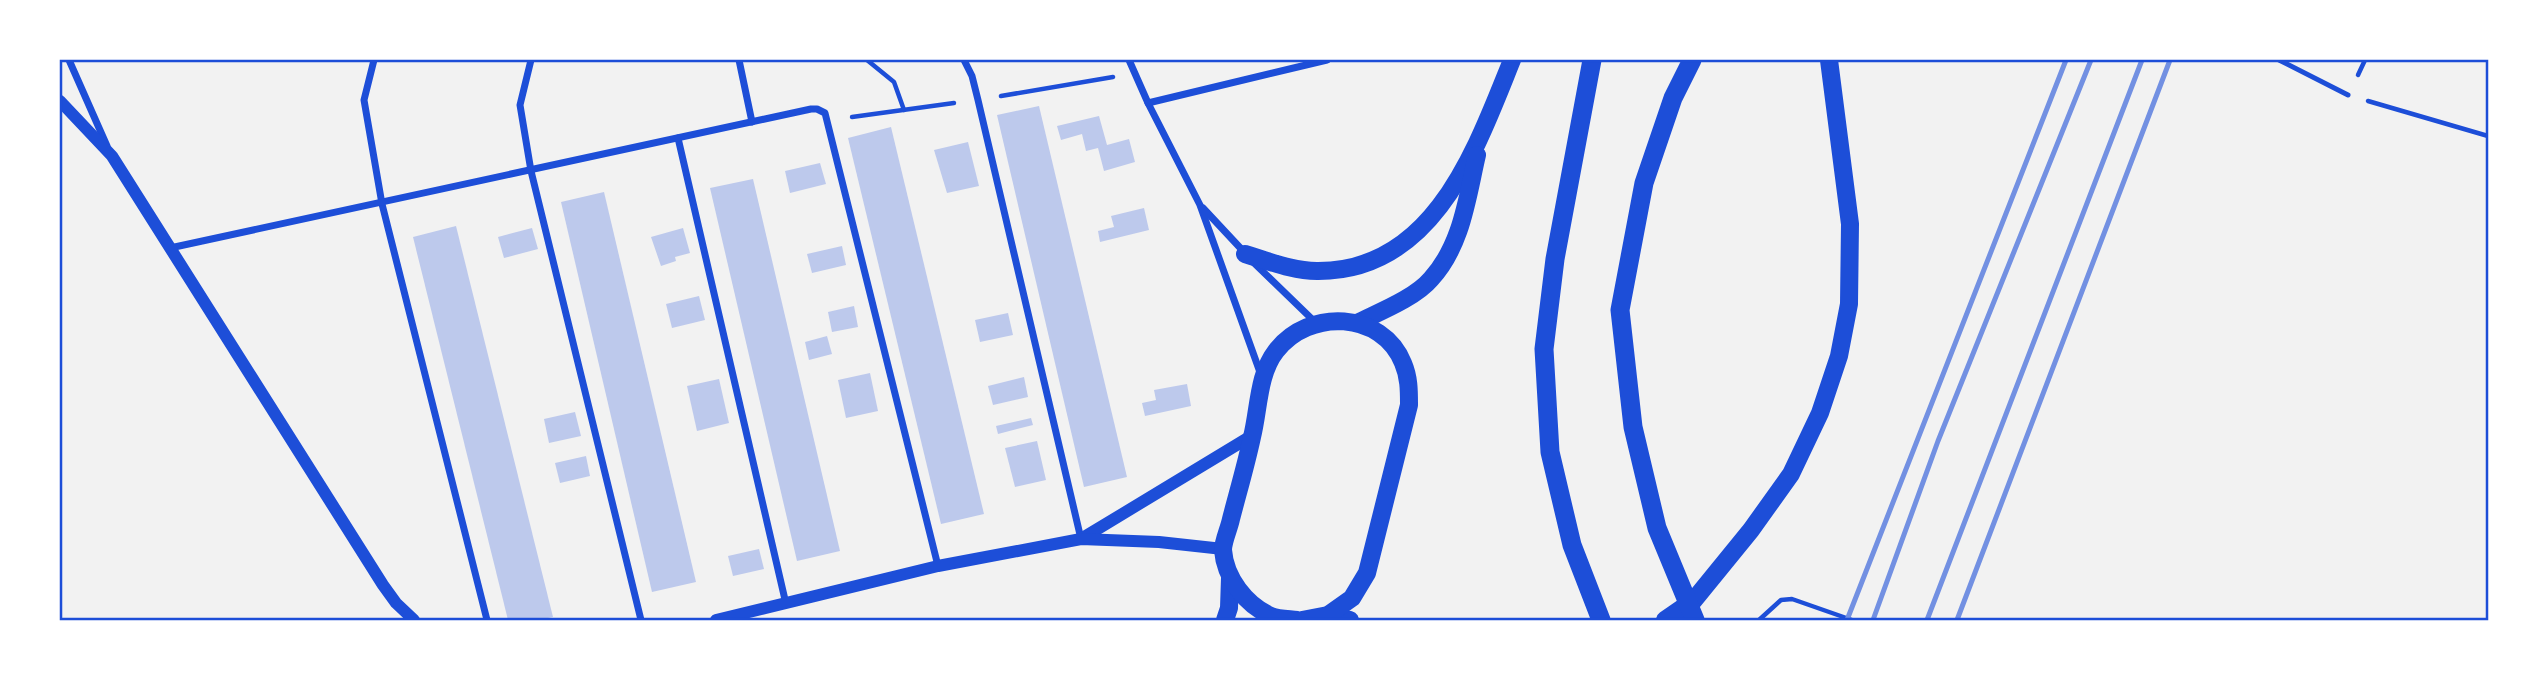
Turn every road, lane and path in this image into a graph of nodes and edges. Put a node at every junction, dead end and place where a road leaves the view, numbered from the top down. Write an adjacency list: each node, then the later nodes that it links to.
1 (69, 60): 25 (street)
2 (374, 60): 27 (street)
3 (531, 60): 26 (street)
4 (739, 60): 21 (street)
5 (867, 60): 19 (path)
6 (964, 60): 16 (street)
7 (1129, 60): 14 (street)
8 (1327, 60): 18 (street)
9 (1512, 60): 24 (main road)
10 (1592, 60): 48 (highway)
11 (1692, 60): 50 (highway)
12 (1829, 60): 49 (main road)
13 (2279, 60): 15 (lane)
14 (1136, 74): 16 (path); 18 (street)
15 (2348, 95): 22 (path)
16 (978, 100): 19 (path); 35 (street)
17 (60, 101): 25 (street)
18 (1148, 103): 28 (street)
19 (904, 110): 20 (path)
20 (826, 117): 21 (street); 37 (street)
21 (752, 122): 23 (street)
22 (2488, 136)
23 (678, 138): 26 (street); 39 (street)
24 (1480, 140): 30 (main road); 32 (main road)
25 (112, 156): 29 (street)
26 (531, 171): 27 (street); 43 (street)
27 (382, 204): 29 (street); 42 (street)
28 (1200, 205): 30 (street); 33 (street)
29 (170, 248): 41 (street)
30 (1245, 254): 31 (street)
31 (1315, 323): 32 (main road); 33 (main road)
32 (1357, 323): 40 (main road)
33 (1263, 380): 34 (main road)
34 (1253, 435): 35 (street); 36 (main road)
35 (1081, 539): 36 (street); 37 (street)
36 (1223, 549): 38 (main road)
37 (938, 566): 39 (street)
38 (1230, 578): 45 (main road); 46 (main road)
39 (786, 604): 44 (street)
40 (1328, 615): 46 (main road); 47 (main road)
41 (414, 621)
42 (487, 621)
43 (641, 621)
44 (716, 621)
45 (1226, 621)
46 (1299, 621)
47 (1350, 621)
48 (1601, 621)
49 (1665, 621)
50 (1695, 621)
51 (1759, 621): 52 (path)
52 (1852, 621)

